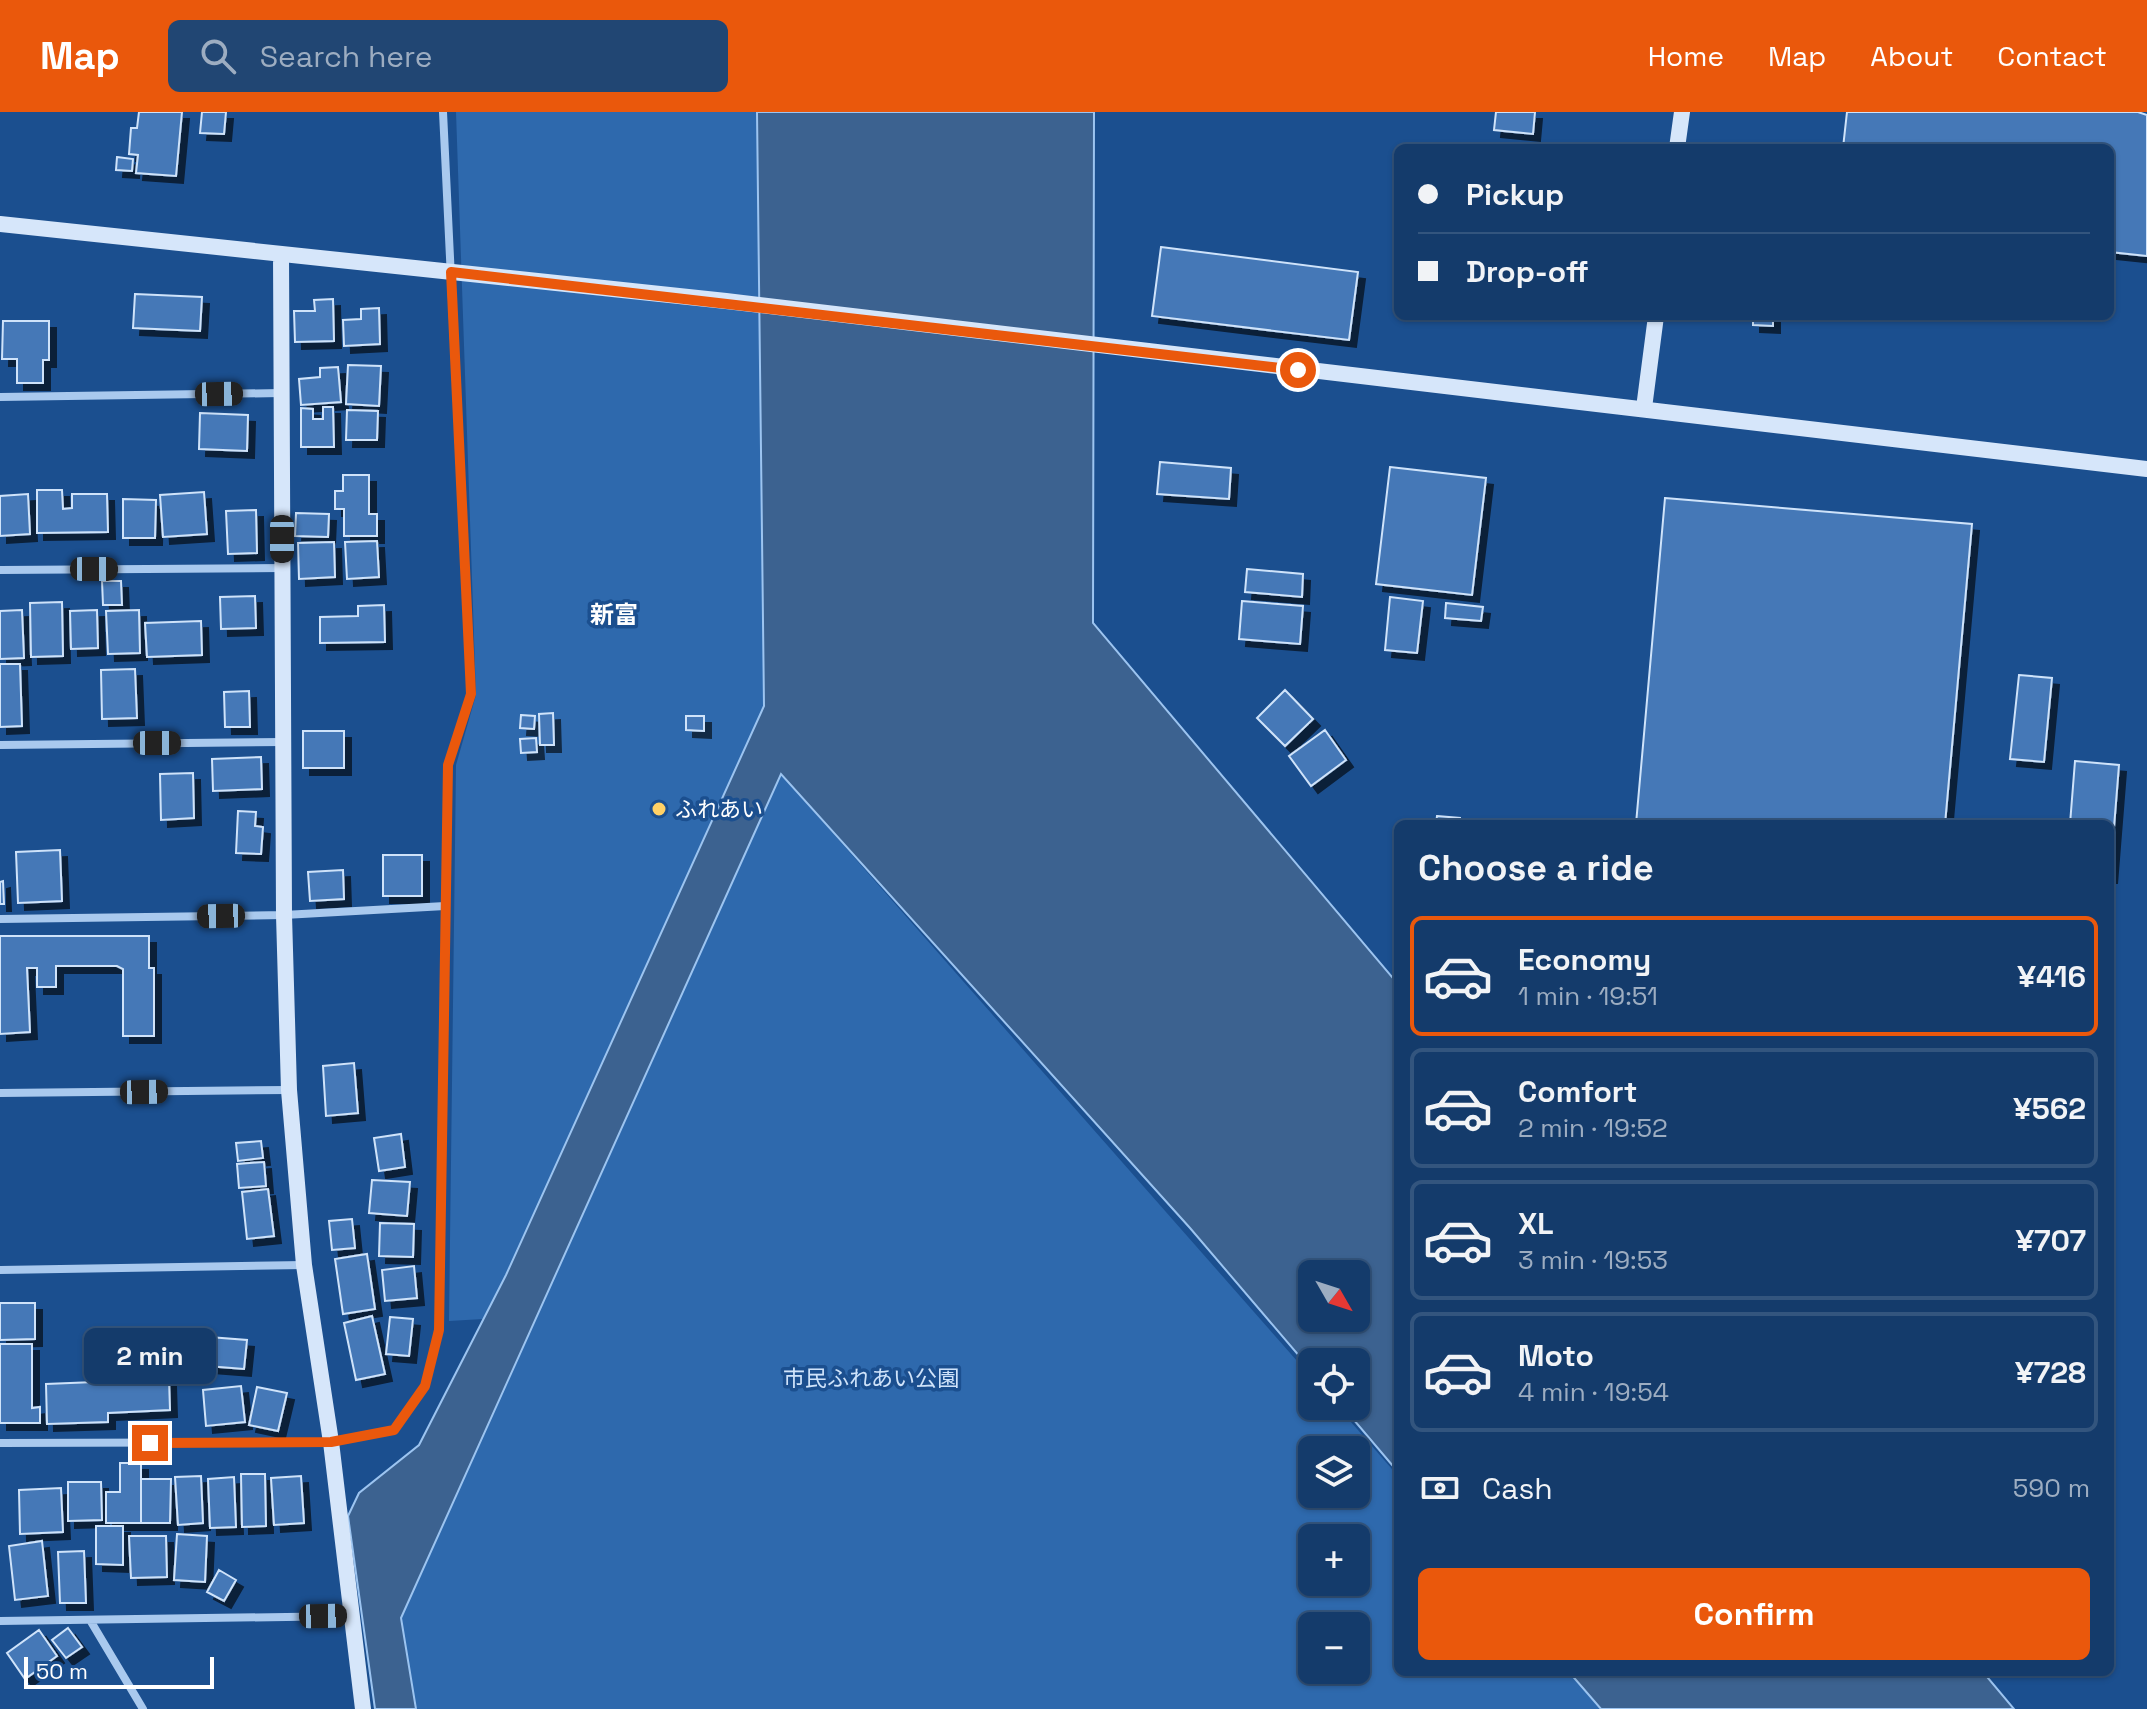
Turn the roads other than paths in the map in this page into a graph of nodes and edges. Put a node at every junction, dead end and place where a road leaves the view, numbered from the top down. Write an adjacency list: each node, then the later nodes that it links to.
1 (443, 112): 6 (street)
2 (1682, 112): 3 (street)
3 (1678, 144)
4 (0, 224): 5 (street)
5 (281, 254): 6 (street); 8 (street)
6 (451, 272): 10 (street); 16 (street)
7 (1655, 320): 10 (street)
8 (281, 393): 9 (street); 12 (street)
9 (0, 397)
10 (1644, 408): 11 (street)
11 (2147, 469)
12 (282, 568): 13 (street); 14 (street)
13 (0, 570)
14 (283, 742): 15 (street); 17 (street)
15 (0, 745)
16 (445, 906): 17 (street); 23 (street)
17 (284, 915): 18 (street); 19 (street)
18 (0, 919)
19 (289, 1090): 20 (street); 21 (street)
20 (0, 1093)
21 (304, 1265): 22 (street); 23 (street)
22 (0, 1270)
23 (331, 1442): 24 (street); 25 (street)
24 (0, 1443)
25 (352, 1616): 26 (street); 29 (street)
26 (90, 1620): 27 (street); 28 (street)
27 (0, 1621)
28 (143, 1709)
29 (363, 1709)

